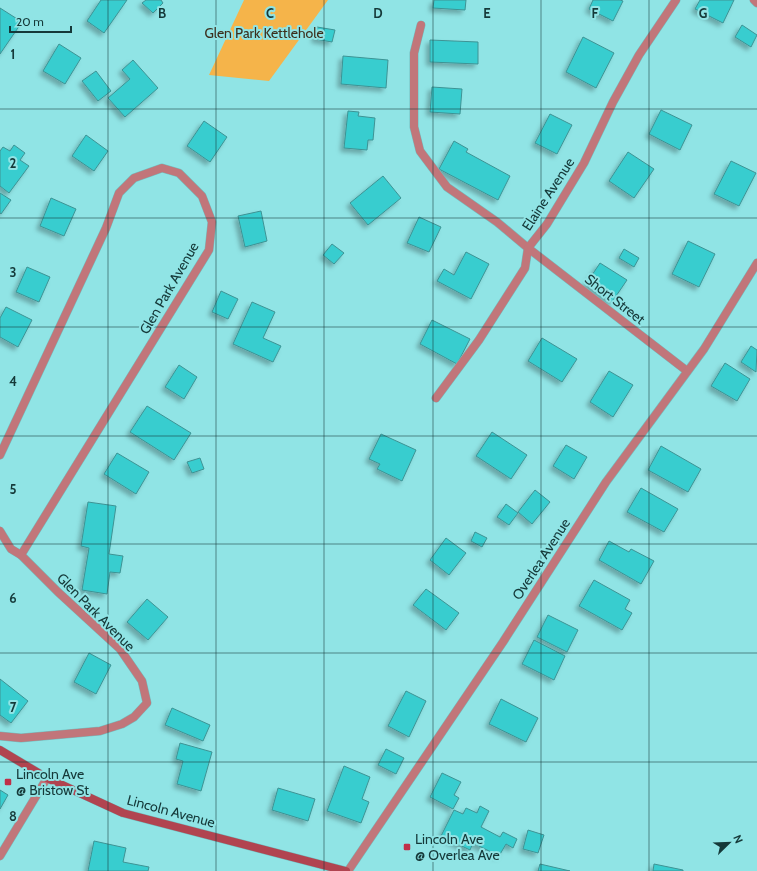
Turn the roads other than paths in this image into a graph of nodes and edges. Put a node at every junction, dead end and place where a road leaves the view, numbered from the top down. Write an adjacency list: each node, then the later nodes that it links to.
1 (676, 0): 5 (street, Elaine Avenue)
2 (754, 0): 3 (street)
3 (757, 3)
4 (421, 24): 5 (street, Short Street)
5 (528, 248): 7 (street, Short Street); 8 (street, Elaine Avenue)
6 (757, 263): 7 (street, Overlea Avenue)
7 (687, 371): 16 (street, Overlea Avenue)
8 (436, 398)
9 (0, 454): 11 (street, Glen Park Avenue)
10 (0, 531): 11 (street, Glen Park Avenue)
11 (22, 555): 12 (street, Glen Park Avenue)
12 (0, 736)
13 (0, 750): 14 (main road, Lincoln Avenue)
14 (47, 778): 15 (street); 16 (main road, Lincoln Avenue)
15 (0, 856)
16 (347, 871)

